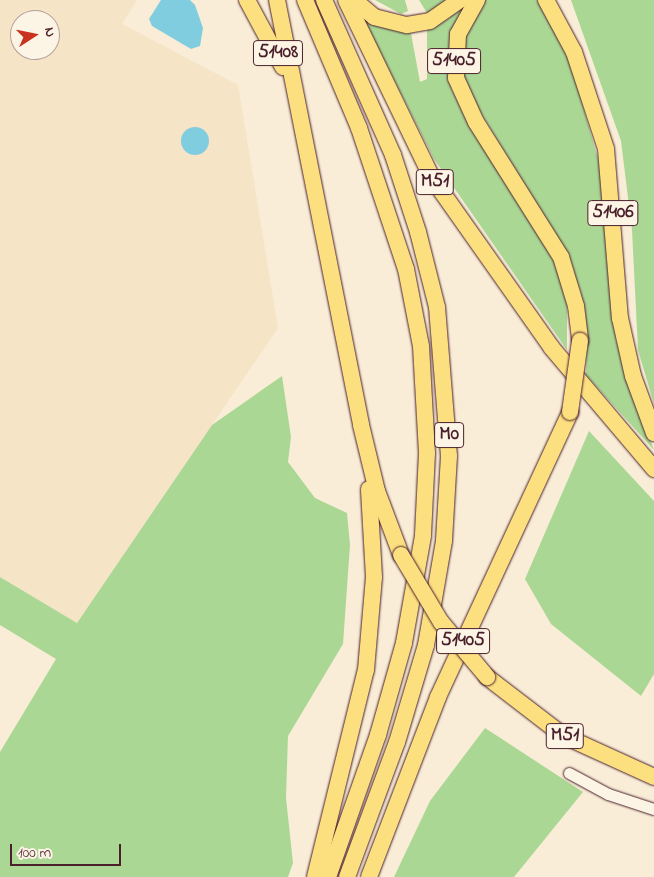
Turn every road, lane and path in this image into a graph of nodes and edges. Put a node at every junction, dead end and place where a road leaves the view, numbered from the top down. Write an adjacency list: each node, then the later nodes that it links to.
1 (247, 0): 10 (highway, 51408)
2 (277, 0): 10 (highway)
3 (304, 0): 18 (highway, M0)
4 (324, 0): 19 (highway, M0)
5 (346, 0): 13 (highway, M51)
6 (354, 0): 7 (highway)
7 (460, 0)
8 (477, 0): 20 (highway, 51405, bridge)
9 (546, 0): 12 (highway, 51406)
10 (299, 111): 11 (highway)
11 (361, 424): 15 (highway, M51, bridge); 17 (highway)
12 (654, 432)
13 (654, 469)
14 (569, 773): 16 (street)
15 (654, 776)
16 (654, 809)
17 (315, 877)
18 (328, 877)
19 (347, 877)
20 (369, 877)

